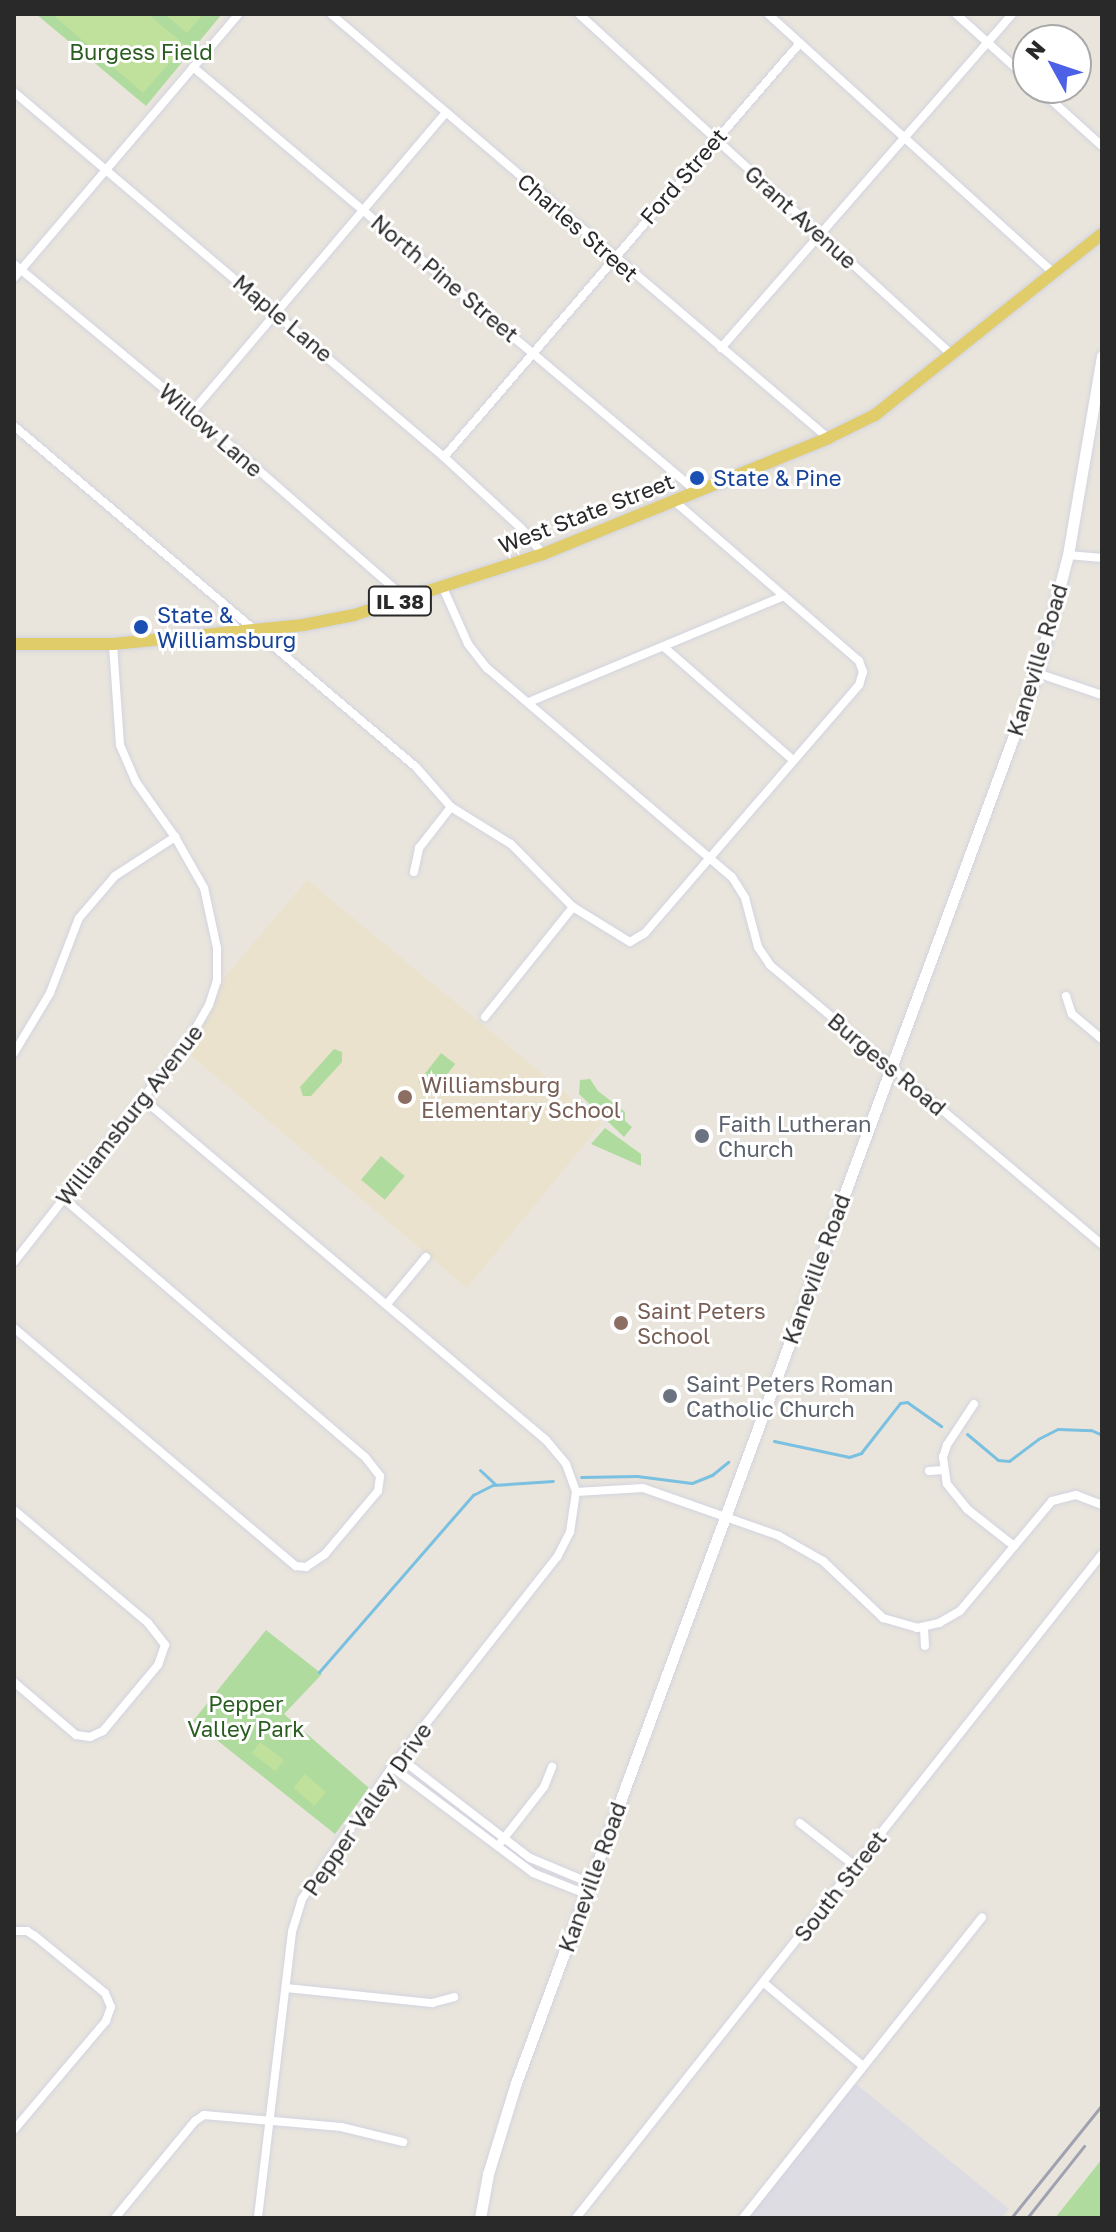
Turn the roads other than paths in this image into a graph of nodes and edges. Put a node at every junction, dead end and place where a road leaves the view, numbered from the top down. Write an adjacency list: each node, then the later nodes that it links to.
1 (239, 14): 10 (street)
2 (331, 14): 13 (street, Charles Street)
3 (579, 14): 15 (street, Grant Avenue)
4 (768, 14): 8 (street)
5 (956, 14): 7 (street)
6 (1012, 14): 7 (street)
7 (987, 41): 9 (street); 14 (street)
8 (800, 43): 14 (street); 15 (street, Ford Street)
9 (1012, 64)
10 (193, 67): 17 (street); 18 (street, North Pine Street)
11 (14, 92): 17 (street, Maple Lane)
12 (1056, 104): 16 (street)
13 (446, 113): 18 (street); 21 (street, Charles Street)
14 (904, 138): 19 (street); 23 (street)
15 (716, 139): 19 (street, Grant Avenue); 21 (street, Ford Street)
16 (1102, 146)
17 (106, 170): 22 (street); 25 (street, Maple Lane)
18 (365, 211): 25 (street); 27 (street, North Pine Street)
19 (820, 234): 26 (street); 28 (street, Grant Avenue)
20 (1102, 234): 23 (main road, West State Street / IL 38)
21 (613, 258): 26 (street, Charles Street); 27 (street, Ford Street)
22 (18, 267): 24 (street); 30 (street, Willow Lane)
23 (1054, 273): 28 (main road, West State Street / IL 38)
24 (14, 278)
25 (279, 314): 30 (street); 33 (street, Maple Lane)
26 (721, 348): 32 (street, Charles Street)
27 (533, 352): 33 (street, Ford Street); 34 (street, North Pine Street)
28 (952, 355): 32 (main road, West State Street / IL 38)
29 (1102, 356): 37 (main road, Kaneville Road)
30 (192, 412): 41 (street, Willow Lane)
31 (14, 426): 42 (street)
32 (828, 438): 34 (main road, West State Street / IL 38)
33 (444, 457): 36 (street, Maple Lane)
34 (696, 491): 35 (main road, West State Street / IL 38)
35 (673, 500): 36 (main road, West State Street / IL 38); 40 (street)
36 (543, 554): 39 (main road, West State Street / IL 38)
37 (1068, 555): 38 (street); 46 (main road, Kaneville Road)
38 (1102, 558)
39 (443, 588): 41 (main road, West State Street / IL 38); 48 (street, Burgess Road)
40 (784, 596): 45 (street); 49 (street)
41 (406, 599): 42 (main road, West State Street / IL 38)
42 (254, 629): 44 (main road, West State Street / IL 38); 50 (street)
43 (14, 644): 44 (main road, West State Street / IL 38)
44 (113, 644): 51 (street, Williamsburg Avenue)
45 (664, 647): 48 (street); 49 (street)
46 (1037, 673): 47 (street); 59 (main road, Kaneville Road)
47 (1102, 695)
48 (529, 702): 52 (street, Burgess Road)
49 (793, 760): 52 (street)
50 (451, 807): 53 (street); 54 (street)
51 (175, 837): 58 (street); 60 (street, Williamsburg Avenue)
52 (711, 856): 54 (street); 59 (street, Burgess Road)
53 (414, 872)
54 (573, 907): 56 (street)
55 (1066, 996): 57 (street)
56 (485, 1017)
57 (1102, 1039)
58 (14, 1053)
59 (891, 1066): 62 (street, Burgess Road); 73 (main road, Kaneville Road)
60 (143, 1099): 61 (street, Williamsburg Avenue); 65 (street)
61 (64, 1199): 64 (street, Williamsburg Avenue); 66 (street)
62 (1102, 1245)
63 (426, 1257): 65 (street)
64 (14, 1262)
65 (387, 1304): 70 (street)
66 (14, 1328)
67 (974, 1404): 68 (street)
68 (944, 1470): 69 (street); 74 (street)
69 (929, 1471)
70 (576, 1492): 73 (street); 79 (street, Pepper Valley Drive)
71 (1102, 1505): 74 (street)
72 (14, 1510): 78 (street)
73 (725, 1515): 76 (street); 86 (main road, Kaneville Road)
74 (1014, 1546): 76 (street)
75 (1102, 1554): 85 (street, South Street)
76 (924, 1628): 77 (street)
77 (925, 1646)
78 (14, 1682)
79 (400, 1758): 80 (street, Pepper Valley Drive); 83 (street)
80 (392, 1767): 84 (street); 90 (street, Pepper Valley Drive)
81 (552, 1767): 83 (street)
82 (800, 1823): 85 (street)
83 (504, 1838): 84 (street); 86 (street)
84 (497, 1848): 86 (street)
85 (855, 1866): 89 (street, South Street)
86 (588, 1888): 98 (main road, Kaneville Road)
87 (982, 1917): 92 (street)
88 (14, 1931): 94 (street)
89 (764, 1983): 92 (street); 99 (street, South Street)
90 (286, 1988): 91 (street); 93 (street, Pepper Valley Drive)
91 (454, 1997)
92 (863, 2066): 100 (street)
93 (268, 2119): 95 (street); 96 (street); 97 (street, Pepper Valley Drive)
94 (14, 2130)
95 (403, 2142)
96 (115, 2218)
97 (258, 2218)
98 (480, 2218)
99 (576, 2218)
100 (743, 2218)

